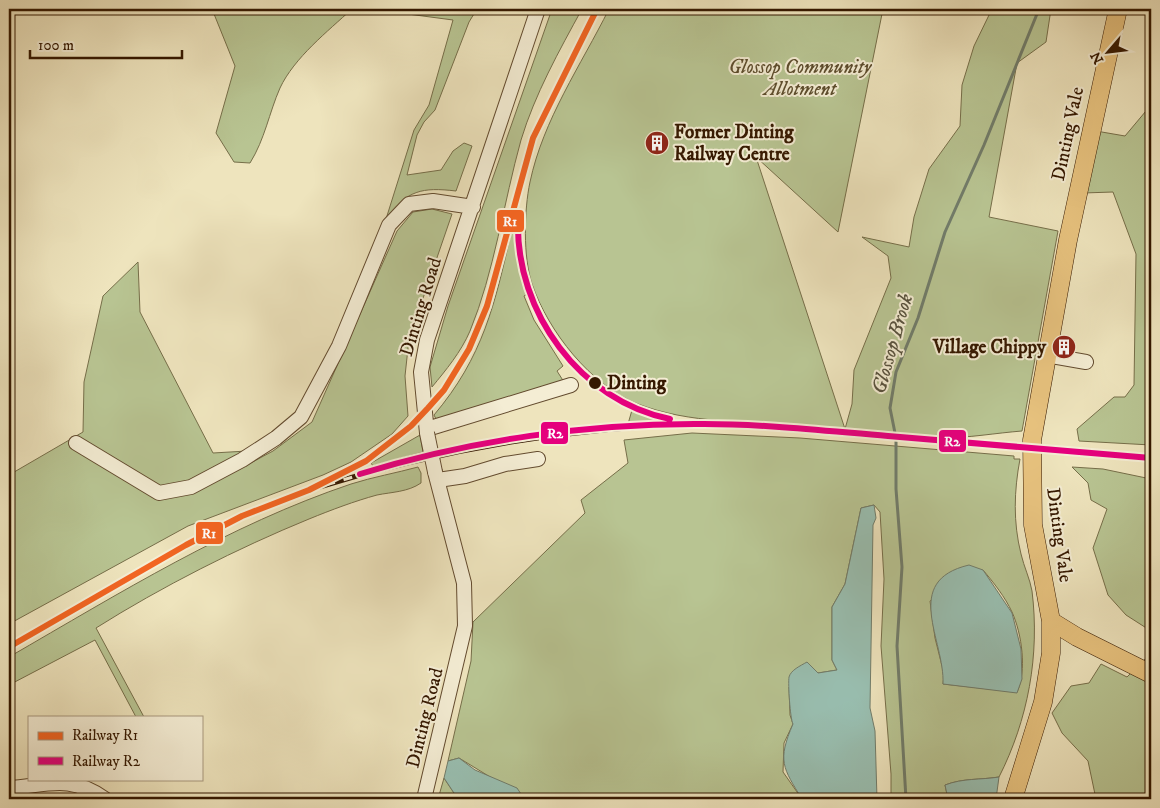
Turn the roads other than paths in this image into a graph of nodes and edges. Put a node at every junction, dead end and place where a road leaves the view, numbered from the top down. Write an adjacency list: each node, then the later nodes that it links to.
1 (538, 9): 3 (street, Dinting Road)
2 (1118, 9): 4 (main road, Dinting Vale)
3 (473, 207): 7 (street, Dinting Road); 8 (street)
4 (1046, 355): 5 (street); 11 (main road, Dinting Vale)
5 (1086, 362)
6 (571, 386): 7 (street)
7 (427, 429): 10 (street, Dinting Road, bridge)
8 (76, 443)
9 (538, 459): 10 (street)
10 (437, 476): 15 (street, Dinting Road)
11 (1051, 621): 12 (main road); 16 (main road, Dinting Vale)
12 (1151, 674)
13 (9, 788): 14 (street)
14 (104, 799)
15 (424, 799)
16 (1013, 799)

